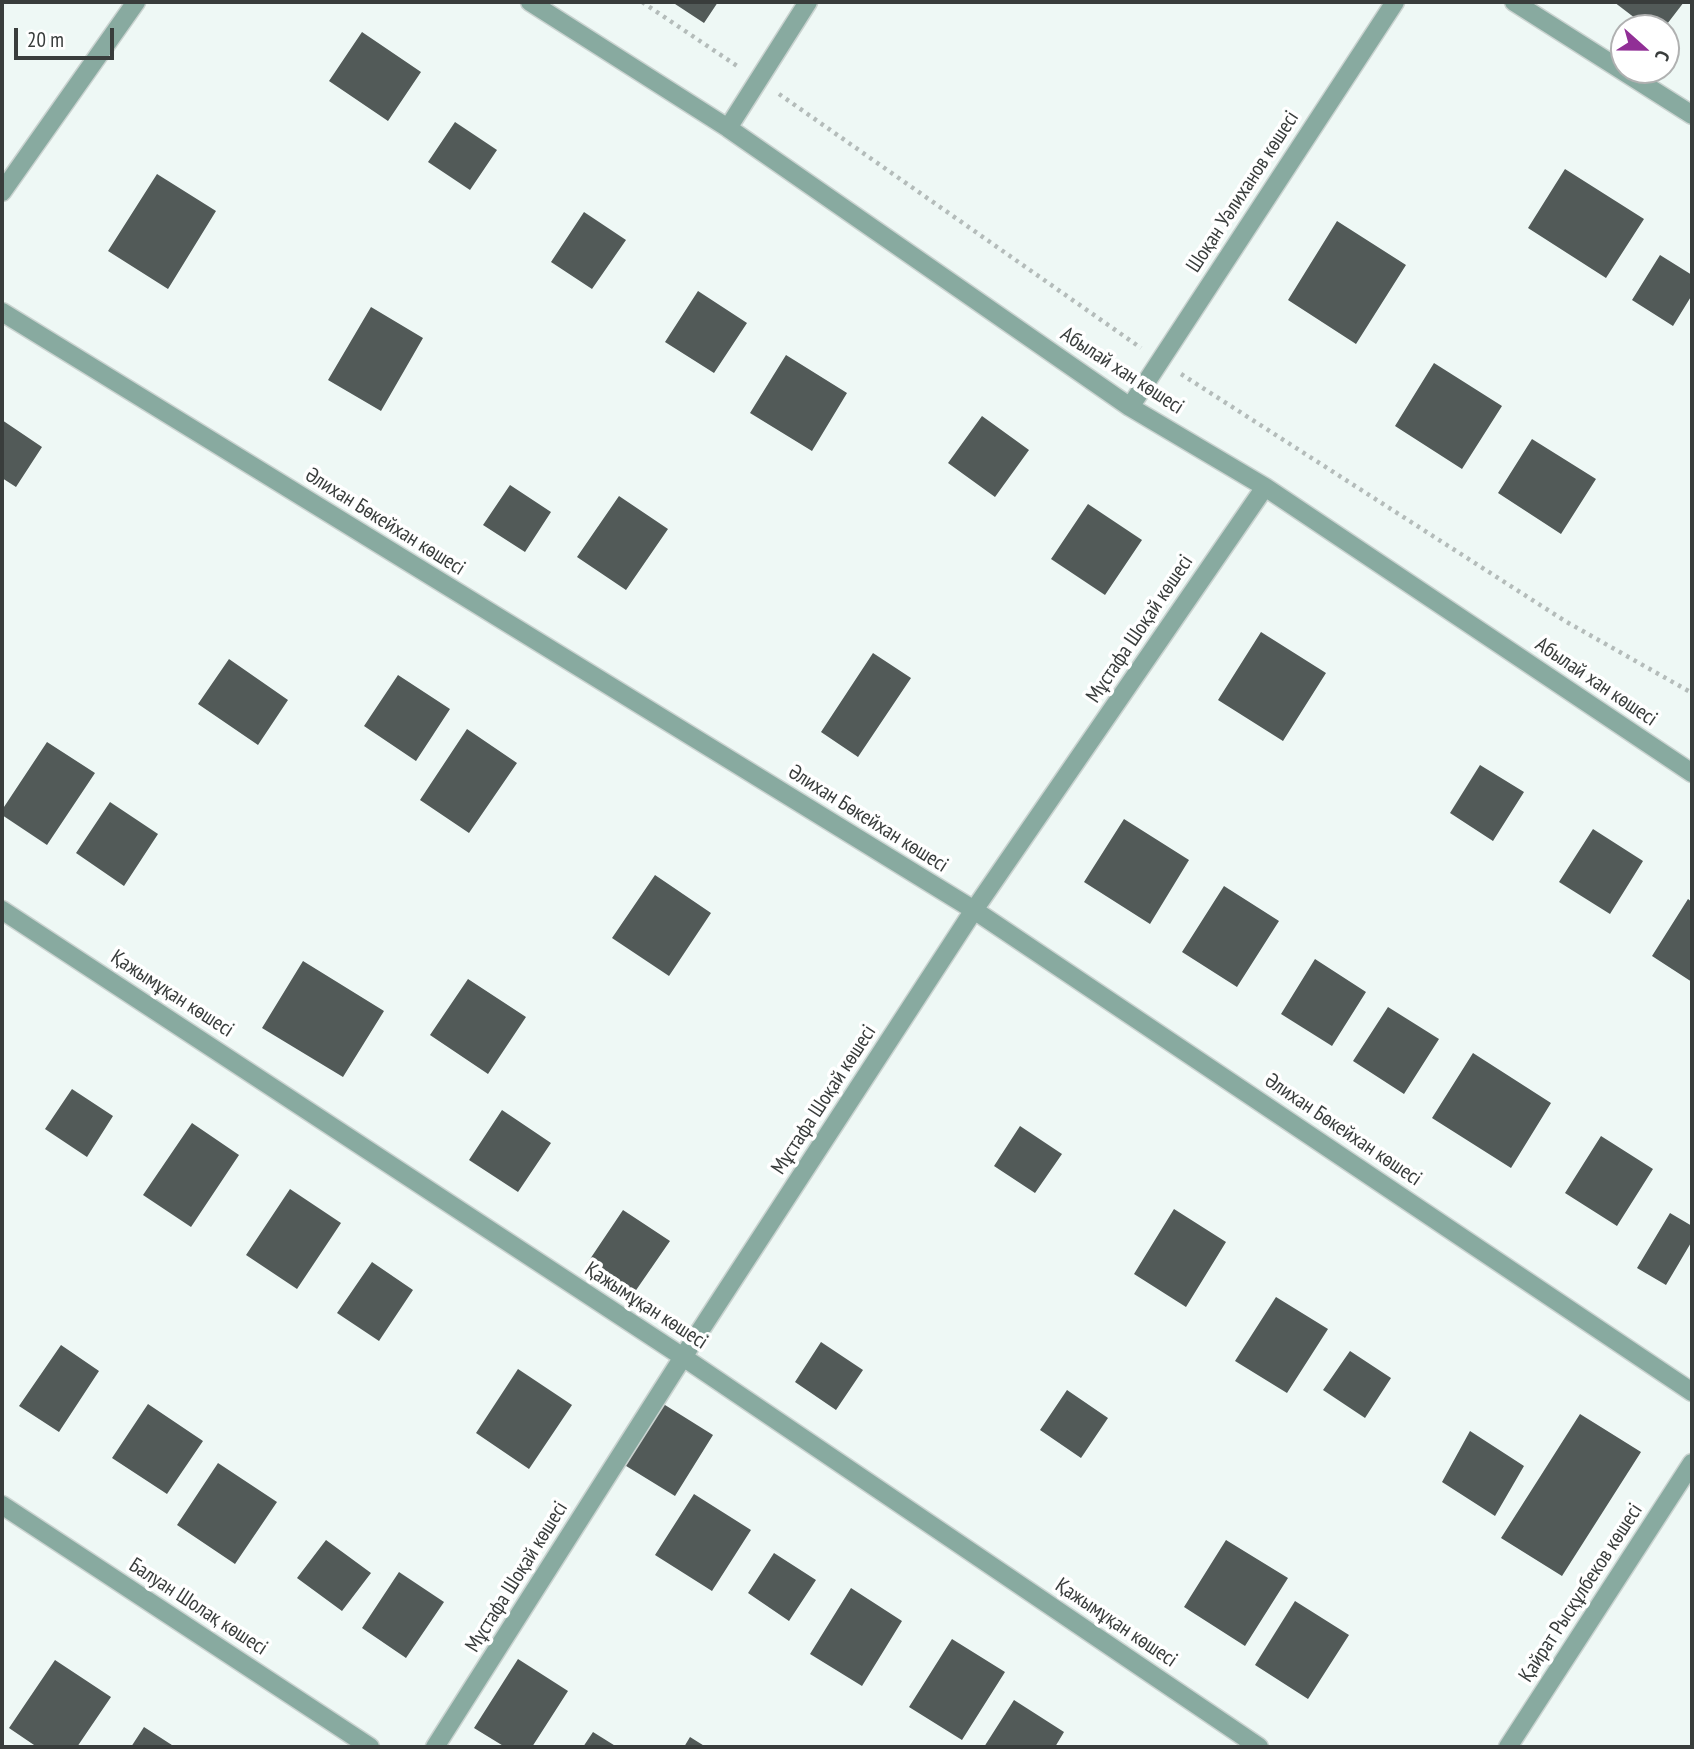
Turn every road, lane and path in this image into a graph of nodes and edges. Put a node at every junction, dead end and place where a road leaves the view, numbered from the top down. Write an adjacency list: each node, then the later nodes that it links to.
1 (136, 2): 8 (street)
2 (530, 2): 7 (street, Абылай хан көшесі)
3 (808, 2): 7 (street)
4 (1395, 2): 10 (street, Шоқан Уәлиханов көшесі)
5 (1514, 2): 6 (street)
6 (1692, 115)
7 (728, 128): 10 (street, Абылай хан көшесі)
8 (2, 192)
9 (2, 312): 14 (street, Әлихан Бөкейхан көшесі)
10 (1130, 407): 11 (street, Абылай хан көшесі)
11 (1265, 487): 12 (street, Абылай хан көшесі); 14 (street, Мұстафа Шоқай көшесі)
12 (1692, 773)
13 (2, 910): 15 (street, Қажымұқан көшесі)
14 (974, 911): 15 (street, Мұстафа Шоқай көшесі); 16 (street, Әлихан Бөкейхан көшесі)
15 (684, 1357): 20 (street, Мұстафа Шоқай көшесі); 21 (street, Қажымұқан көшесі)
16 (1692, 1392)
17 (1692, 1463): 22 (street, Қайрат Рысқұлбеков көшесі)
18 (2, 1505): 19 (street, Балуан Шолақ көшесі)
19 (370, 1747)
20 (435, 1747)
21 (1259, 1747)
22 (1508, 1747)

